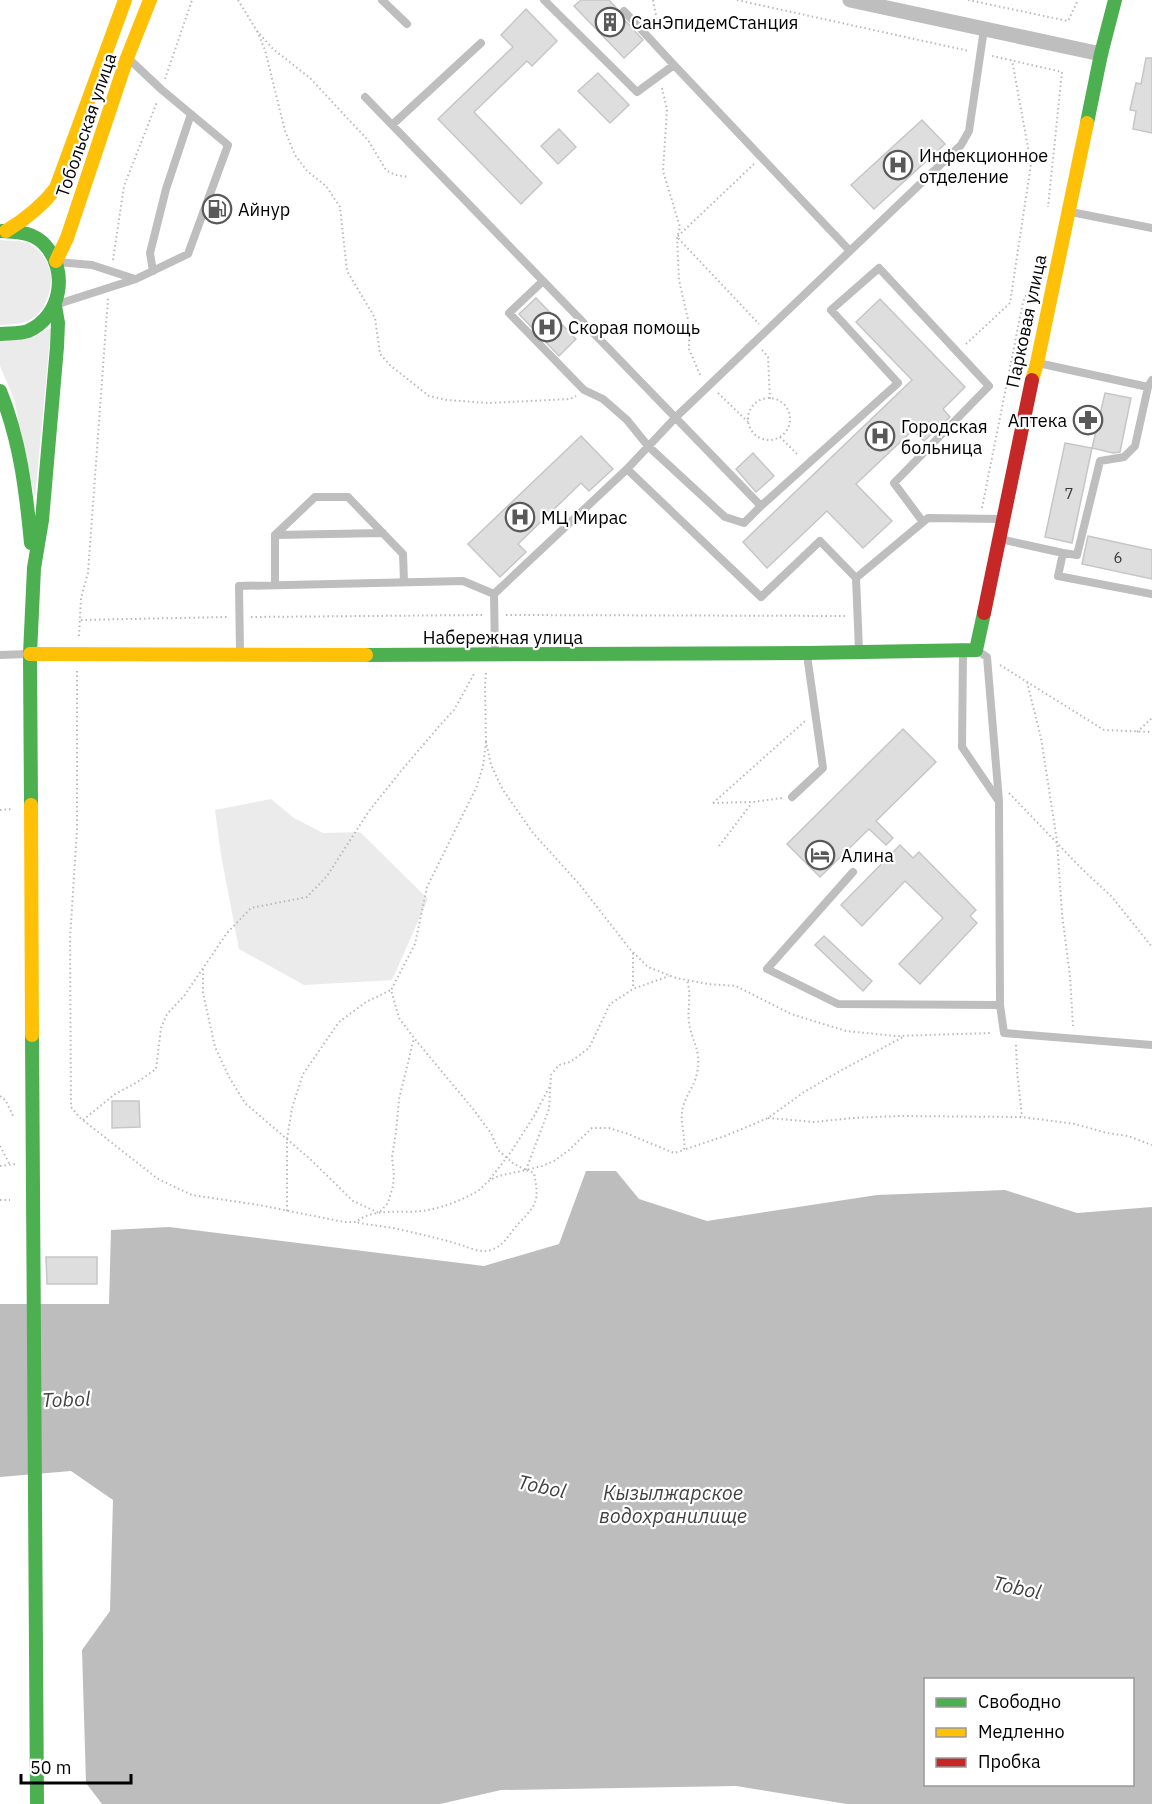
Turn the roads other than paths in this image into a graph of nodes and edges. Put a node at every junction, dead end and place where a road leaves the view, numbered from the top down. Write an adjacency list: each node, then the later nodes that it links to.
1 (125, 0): 19 (street, Тобольская улица)
2 (150, 0): 12 (street, Тобольская улица)
3 (382, 0): 8 (lane)
4 (543, 0): 13 (lane)
5 (850, 0): 9 (street)
6 (1115, 0): 11 (street, Парковая улица)
7 (624, 11): 13 (lane)
8 (407, 24)
9 (984, 29): 11 (street); 20 (lane)
10 (481, 43): 16 (lane)
11 (1101, 54): 17 (street, Парковая улица)
12 (128, 58): 15 (lane); 21 (street, Тобольская улица)
13 (674, 65): 20 (lane)
14 (365, 97): 16 (lane)
15 (191, 114): 22 (lane); 22 (lane)
16 (392, 125): 24 (lane)
17 (1068, 212): 18 (lane); 27 (street, Парковая улица)
18 (1152, 228)
19 (3, 231): 21 (street)
20 (850, 250): 30 (lane)
21 (57, 262): 23 (lane); 25 (street)
22 (153, 271): 23 (lane)
23 (136, 279): 25 (lane)
24 (543, 281): 30 (lane); 31 (lane)
25 (56, 305): 26 (street); 40 (street)
26 (0, 334)
27 (1037, 363): 28 (lane); 34 (street, Парковая улица)
28 (1150, 383): 39 (lane)
29 (0, 391): 40 (street)
30 (676, 417): 31 (lane); 33 (lane)
31 (648, 446): 32 (lane); 33 (lane)
32 (627, 469): 41 (lane); 44 (lane)
33 (761, 506): 35 (lane)
34 (1004, 519): 35 (lane); 38 (street, Парковая улица)
35 (923, 522): 41 (lane)
36 (382, 533): 37 (lane); 37 (lane); 42 (lane)
37 (275, 535): 43 (lane)
38 (1000, 539): 39 (lane); 47 (street, Парковая улица)
39 (1063, 553): 45 (lane)
40 (34, 568): 50 (street)
41 (856, 578): 46 (lane)
42 (404, 582): 43 (lane); 44 (lane)
43 (275, 585): 51 (lane)
44 (494, 594): 52 (lane)
45 (1152, 594)
46 (859, 652): 47 (street, Набережная улица); 48 (street, Набережная улица)
47 (976, 652): 54 (lane); 54 (lane)
48 (807, 653): 52 (street, Набережная улица); 53 (lane)
49 (0, 654): 50 (lane)
50 (30, 654): 51 (street, Набережная улица); 58 (street)
51 (240, 654): 52 (street, Набережная улица)
52 (495, 655)
53 (792, 797)
54 (999, 801): 56 (lane)
55 (853, 872): 56 (lane)
56 (1000, 1005): 57 (lane)
57 (1152, 1044)
58 (37, 1804)

